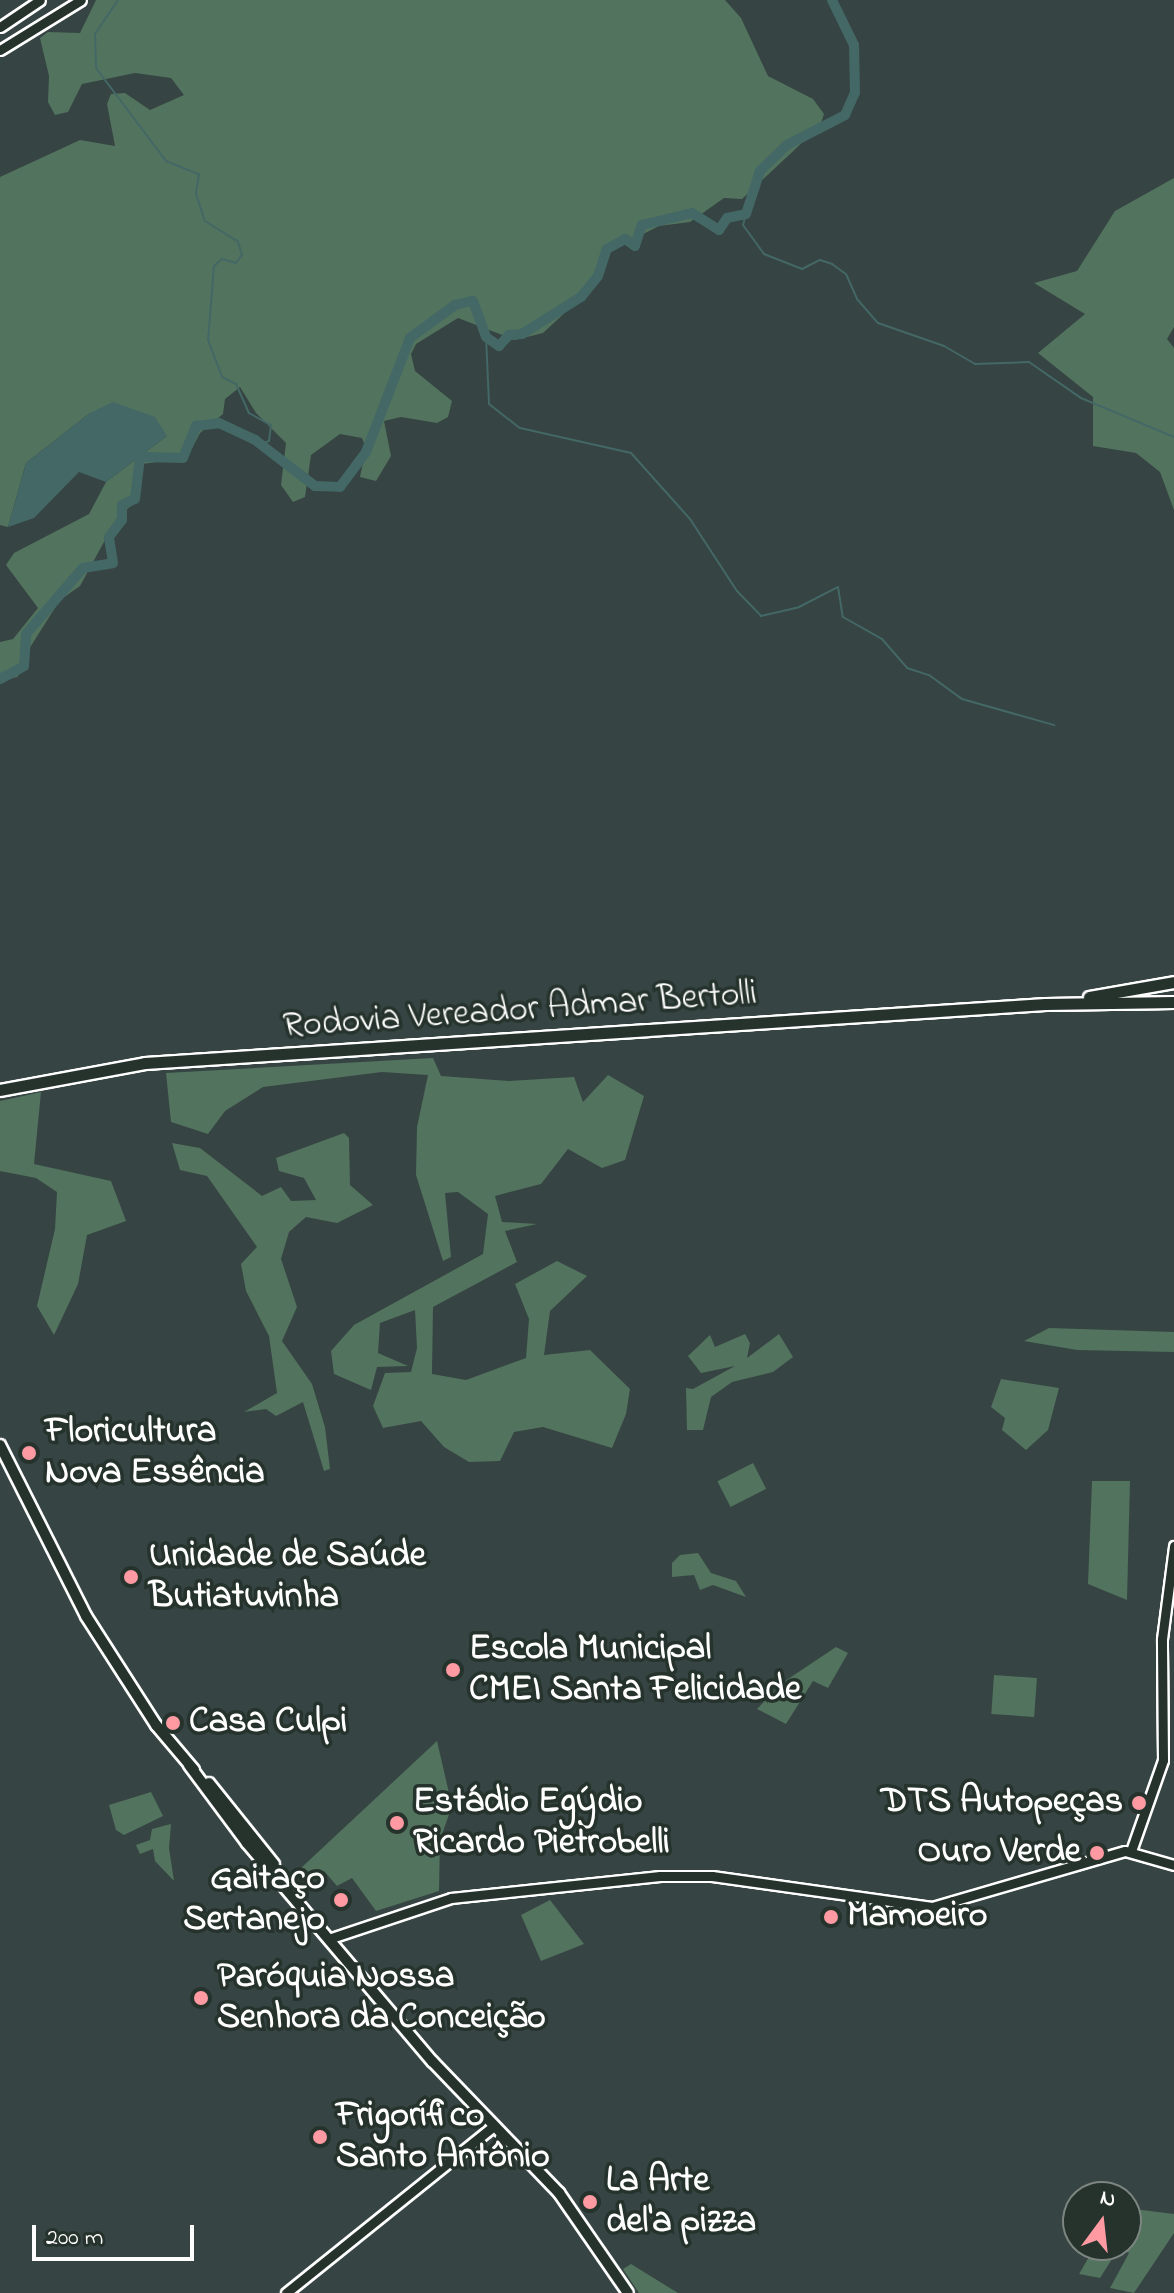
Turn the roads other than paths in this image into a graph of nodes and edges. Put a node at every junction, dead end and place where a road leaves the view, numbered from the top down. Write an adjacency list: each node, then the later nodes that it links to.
1 (40, 0): 3 (street)
2 (81, 0): 4 (street)
3 (0, 27)
4 (0, 50)
5 (1174, 982): 7 (highway, Rodovia Vereador Admar Bertolli)
6 (1174, 1002): 7 (highway, Rodovia Vereador Admar Bertolli)
7 (1045, 1004): 8 (highway, Rodovia Vereador Admar Bertolli)
8 (0, 1090)
9 (0, 1445): 11 (main road)
10 (1174, 1546): 14 (street)
11 (189, 1765): 12 (main road); 13 (main road)
12 (215, 1802): 13 (main road); 16 (main road)
13 (239, 1819): 16 (main road)
14 (1131, 1851): 15 (street); 17 (street)
15 (1174, 1865)
16 (281, 1877): 17 (main road)
17 (331, 1938): 18 (main road)
18 (494, 2126): 19 (street); 20 (main road)
19 (286, 2293)
20 (628, 2293)

